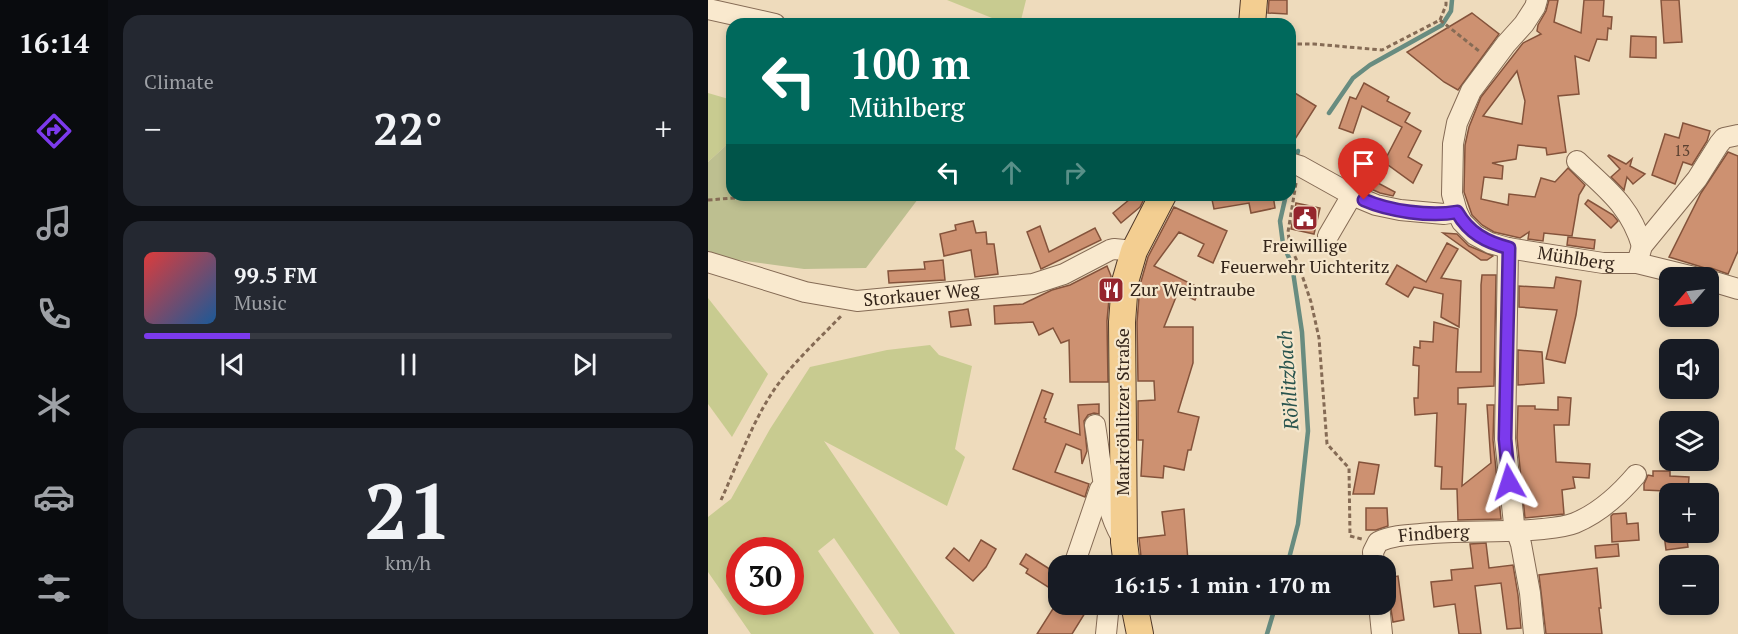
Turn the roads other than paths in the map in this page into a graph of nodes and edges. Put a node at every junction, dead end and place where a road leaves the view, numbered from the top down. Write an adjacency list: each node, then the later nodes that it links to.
1 (1254, 0): 5 (main road)
2 (1537, 0): 11 (street)
3 (708, 9): 4 (street)
4 (748, 18)
5 (1252, 18)
6 (1738, 135): 15 (street, Mühlberg)
7 (1577, 161): 15 (street, Mühlberg)
8 (1296, 166): 9 (street)
9 (1352, 195): 11 (street); 12 (street)
10 (1160, 201): 14 (main road, Markröhlitzer Straße)
11 (1457, 212): 13 (street, Mühlberg)
12 (1328, 236)
13 (1509, 248): 15 (street, Mühlberg); 23 (street)
14 (1134, 251): 16 (street, Storkauer Weg); 24 (main road, Markröhlitzer Straße)
15 (1639, 254): 17 (street, Mühlberg)
16 (708, 262)
17 (1671, 267)
18 (1719, 283): 19 (street)
19 (1738, 289)
20 (1095, 426): 22 (street)
21 (1636, 475): 23 (street, Findberg)
22 (1105, 485): 24 (street); 25 (street)
23 (1516, 531): 26 (street, Findberg); 33 (street)
24 (1126, 554)
25 (1077, 555)
26 (1373, 555)
27 (1108, 615): 30 (street)
28 (1136, 615): 31 (main road)
29 (1380, 615): 32 (street)
30 (1106, 634)
31 (1140, 634)
32 (1382, 634)
33 (1534, 634)

